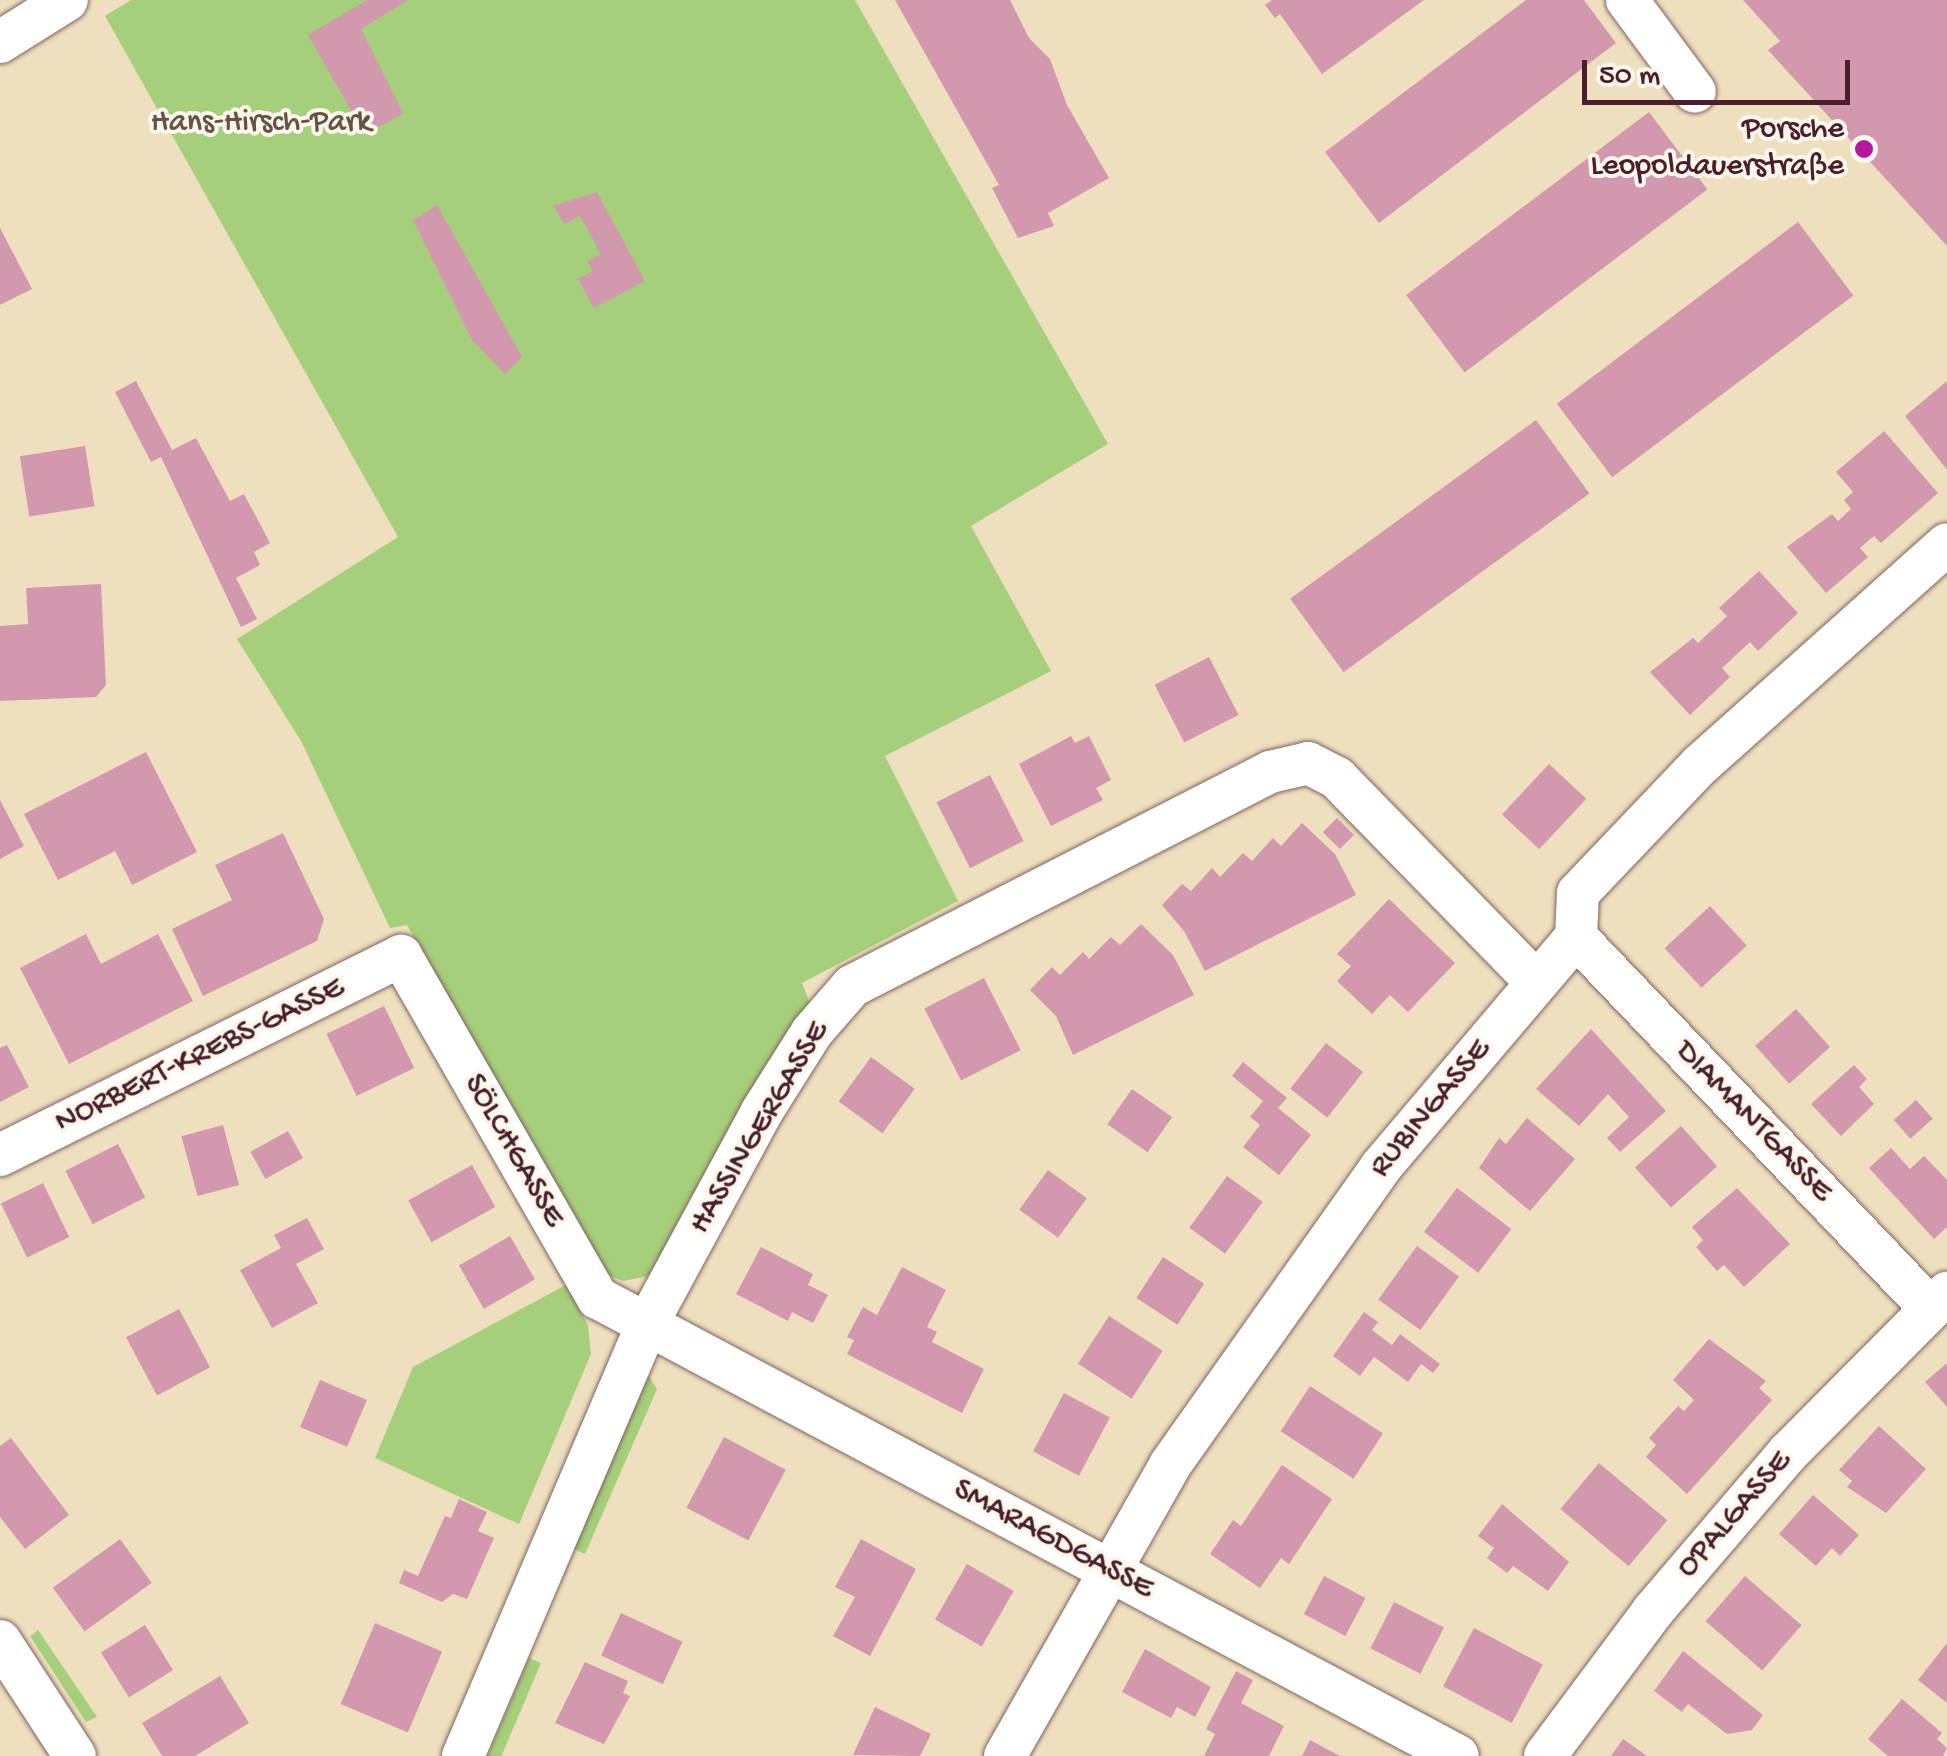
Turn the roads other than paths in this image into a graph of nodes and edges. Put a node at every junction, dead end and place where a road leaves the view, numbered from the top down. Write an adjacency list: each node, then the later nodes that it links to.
1 (68, 0): 3 (street)
2 (1627, 0): 4 (street)
3 (0, 42)
4 (1695, 92)
5 (1947, 544): 6 (street)
6 (1576, 937): 8 (street, RUBINGASSE); 10 (street, DIAMANTGASSE)
7 (401, 956): 9 (street, NORBERT-KREBS-GASSE); 11 (street, SÖLCHGASSE)
8 (1536, 982): 11 (street, HASSINGERGASSE); 12 (street, RUBINGASSE)
9 (0, 1156)
10 (1938, 1300): 18 (street, OPALGASSE)
11 (646, 1326): 12 (street, SMARAGDGASSE); 15 (street, HASSINGERGASSE)
12 (1108, 1568): 16 (street, RUBINGASSE); 17 (street, SMARAGDGASSE)
13 (0, 1640): 14 (street)
14 (74, 1756)
15 (463, 1756)
16 (1005, 1756)
17 (1458, 1756)
18 (1545, 1756)

